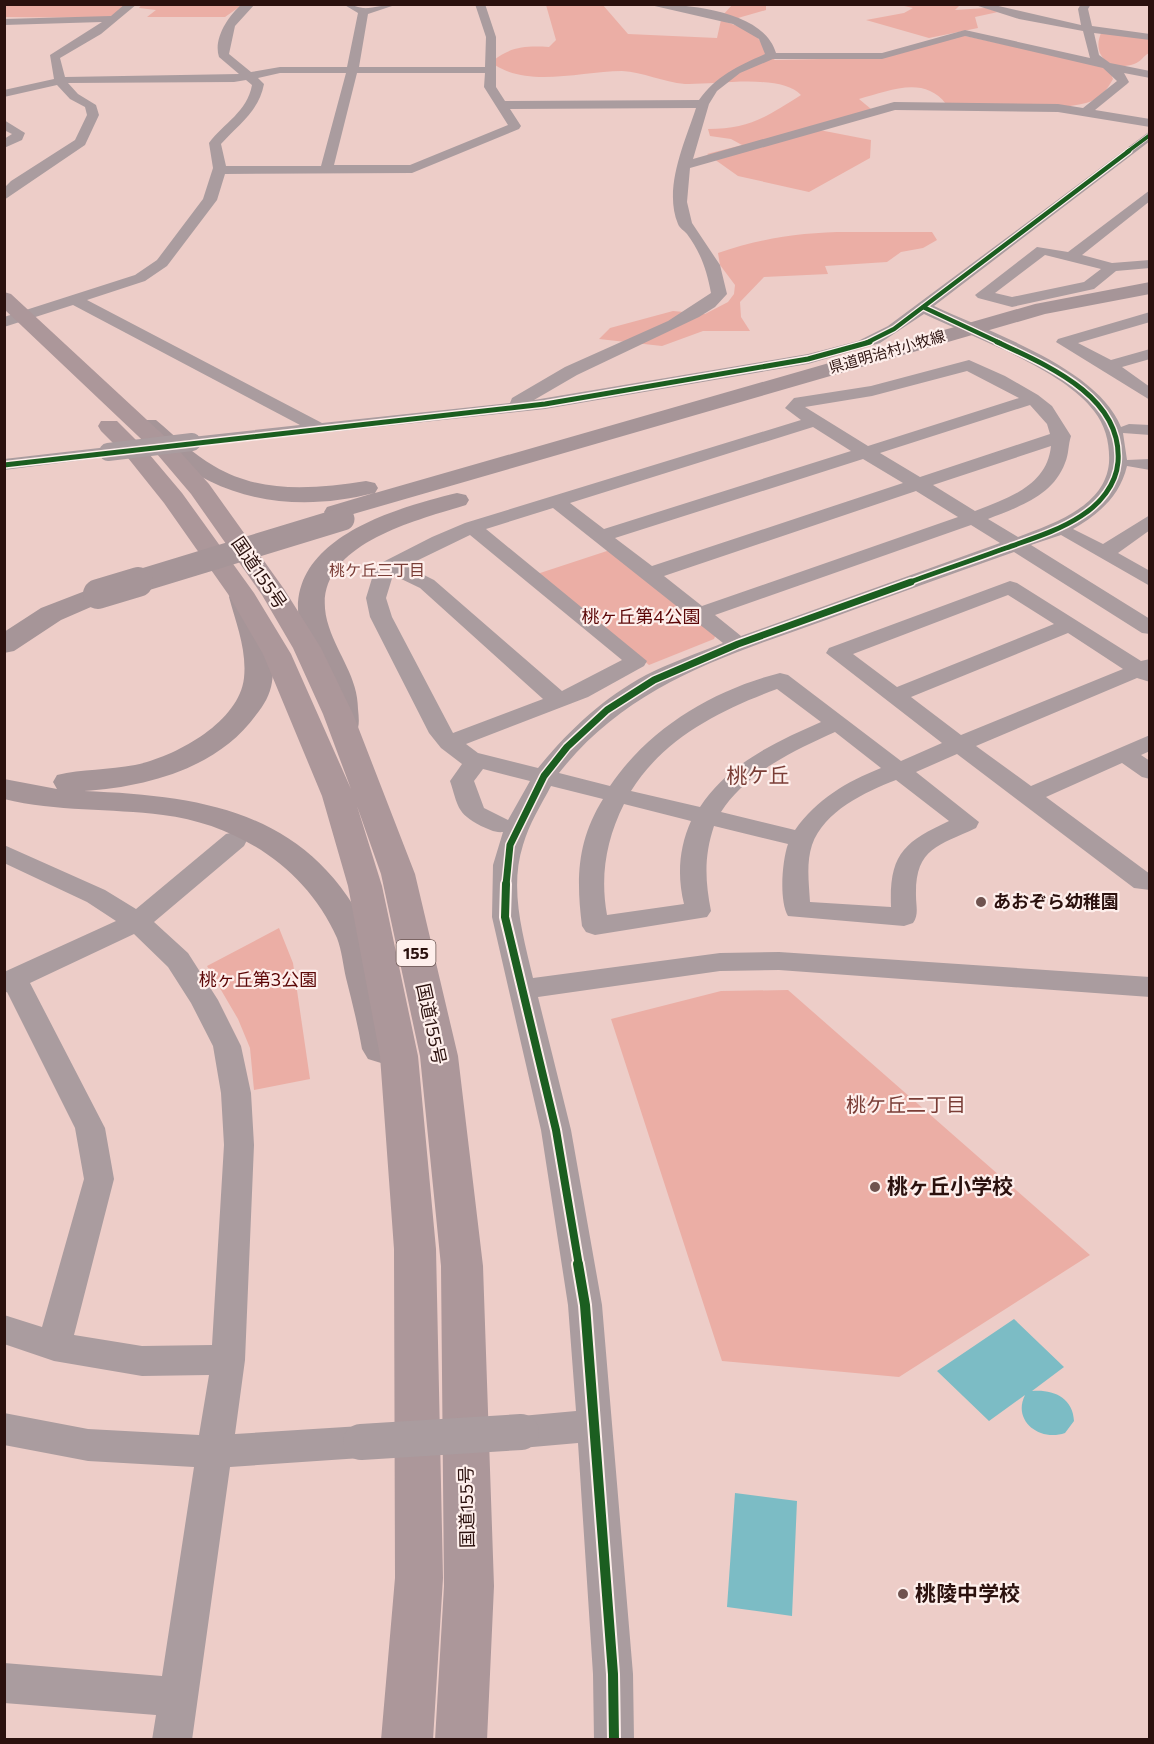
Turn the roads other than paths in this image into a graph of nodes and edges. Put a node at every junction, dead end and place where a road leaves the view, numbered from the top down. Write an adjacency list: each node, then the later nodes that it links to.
1 (132, 4): 10 (street)
2 (250, 4): 19 (street)
3 (348, 4): 9 (street)
4 (393, 4): 9 (street)
5 (480, 4): 17 (street)
6 (651, 4): 14 (street)
7 (977, 4): 12 (street)
8 (1086, 4): 12 (street)
9 (363, 12): 16 (street)
10 (111, 20): 11 (street); 20 (street)
11 (4, 22)
12 (1087, 29): 13 (street); 15 (street)
13 (1149, 37)
14 (771, 56): 15 (street); 22 (street)
15 (1108, 66): 18 (street); 24 (street)
16 (352, 70): 17 (street); 19 (street); 30 (street)
17 (491, 70): 23 (street)
18 (1149, 75)
19 (248, 77): 20 (street); 31 (street)
20 (60, 81): 21 (street); 33 (street)
21 (4, 94)
22 (703, 104): 23 (street); 29 (street)
23 (500, 105): 30 (street)
24 (1087, 111): 25 (street); 29 (street)
25 (1149, 123)
26 (4, 124): 28 (street)
27 (1149, 135): 40 (street)
28 (4, 144)
29 (684, 166): 49 (street)
30 (326, 170): 31 (street)
31 (219, 171): 39 (street)
32 (1149, 194): 34 (street)
33 (4, 196)
34 (1071, 257): 36 (street); 36 (street)
35 (1149, 264): 36 (street)
36 (1112, 267)
37 (1149, 288): 43 (main road, 県道明治村小牧線)
38 (1149, 295): 43 (main road, 県道明治村小牧線)
39 (75, 300): 41 (street); 52 (street)
40 (922, 307): 43 (street); 49 (street)
41 (9, 315): 46 (highway, 国道155号 / 155); 72 (highway, 国道155号 / 155)
42 (1149, 318): 45 (street)
43 (976, 333): 50 (main road, 県道明治村小牧線); 66 (street)
44 (1149, 354): 45 (street)
45 (1109, 366): 47 (street)
46 (94, 382): 50 (main road); 83 (highway, 国道155号 / 155)
47 (1149, 395)
48 (1032, 399): 51 (street); 55 (street); 57 (street)
49 (513, 405): 52 (street)
50 (701, 410): 71 (main road, bridge); 83 (main road)
51 (815, 421): 57 (street); 60 (street)
52 (318, 428): 56 (street); 58 (street, bridge)
53 (1129, 429): 54 (street)
54 (1149, 430)
55 (1062, 436): 59 (street); 61 (street)
56 (339, 438)
57 (866, 452): 59 (street); 65 (street)
58 (5, 464)
59 (917, 484): 61 (street); 69 (street)
60 (556, 501): 63 (street); 65 (street)
61 (973, 518): 66 (street); 73 (street)
62 (1149, 520): 67 (street)
63 (472, 527): 68 (street); 81 (street)
64 (1070, 534): 67 (street)
65 (602, 537): 69 (street)
66 (1017, 545): 75 (street); 77 (street)
67 (1104, 553): 70 (street)
68 (390, 566): 81 (street); 85 (street)
69 (649, 574): 73 (street)
70 (1149, 580)
71 (95, 590): 76 (main road); 78 (main road)
72 (241, 594): 89 (main road); 106 (highway, 国道155号 / 155)
73 (699, 614): 77 (street)
74 (1070, 625): 79 (street); 80 (street); 80 (street)
75 (1149, 628)
76 (4, 632)
77 (738, 644): 92 (street)
78 (4, 645)
79 (1146, 670): 86 (street)
80 (895, 696): 86 (street)
81 (558, 700): 85 (street)
82 (837, 723): 90 (street); 94 (street); 96 (street)
83 (344, 729): 117 (highway, 国道155号 / 155)
84 (1149, 742): 87 (street)
85 (449, 743): 88 (street)
86 (958, 744): 90 (street); 95 (street)
87 (1123, 753): 91 (street); 95 (street)
88 (477, 760): 92 (street); 97 (street)
89 (4, 770)
90 (899, 771): 99 (street); 99 (street)
91 (1149, 771)
92 (544, 776): 94 (street); 105 (street)
93 (4, 789): 106 (main road)
94 (614, 795): 96 (street); 96 (street)
95 (1029, 796): 101 (street)
96 (706, 817): 99 (street)
97 (499, 825)
98 (235, 840): 102 (street)
99 (802, 840)
100 (4, 853): 102 (street)
101 (1149, 882)
102 (137, 922): 103 (street); 109 (street)
103 (9, 981): 108 (street)
104 (1149, 987): 105 (street)
105 (522, 989): 110 (street)
106 (415, 1249): 116 (highway, 国道155号 / 155)
107 (4, 1329): 108 (street)
108 (54, 1346): 109 (street)
109 (228, 1360): 112 (street)
110 (594, 1425): 112 (street, bridge); 118 (street)
111 (4, 1429): 112 (street)
112 (213, 1452): 114 (street)
113 (4, 1683): 114 (street)
114 (178, 1697): 115 (street)
115 (172, 1740)
116 (407, 1740)
117 (461, 1740)
118 (614, 1740)

